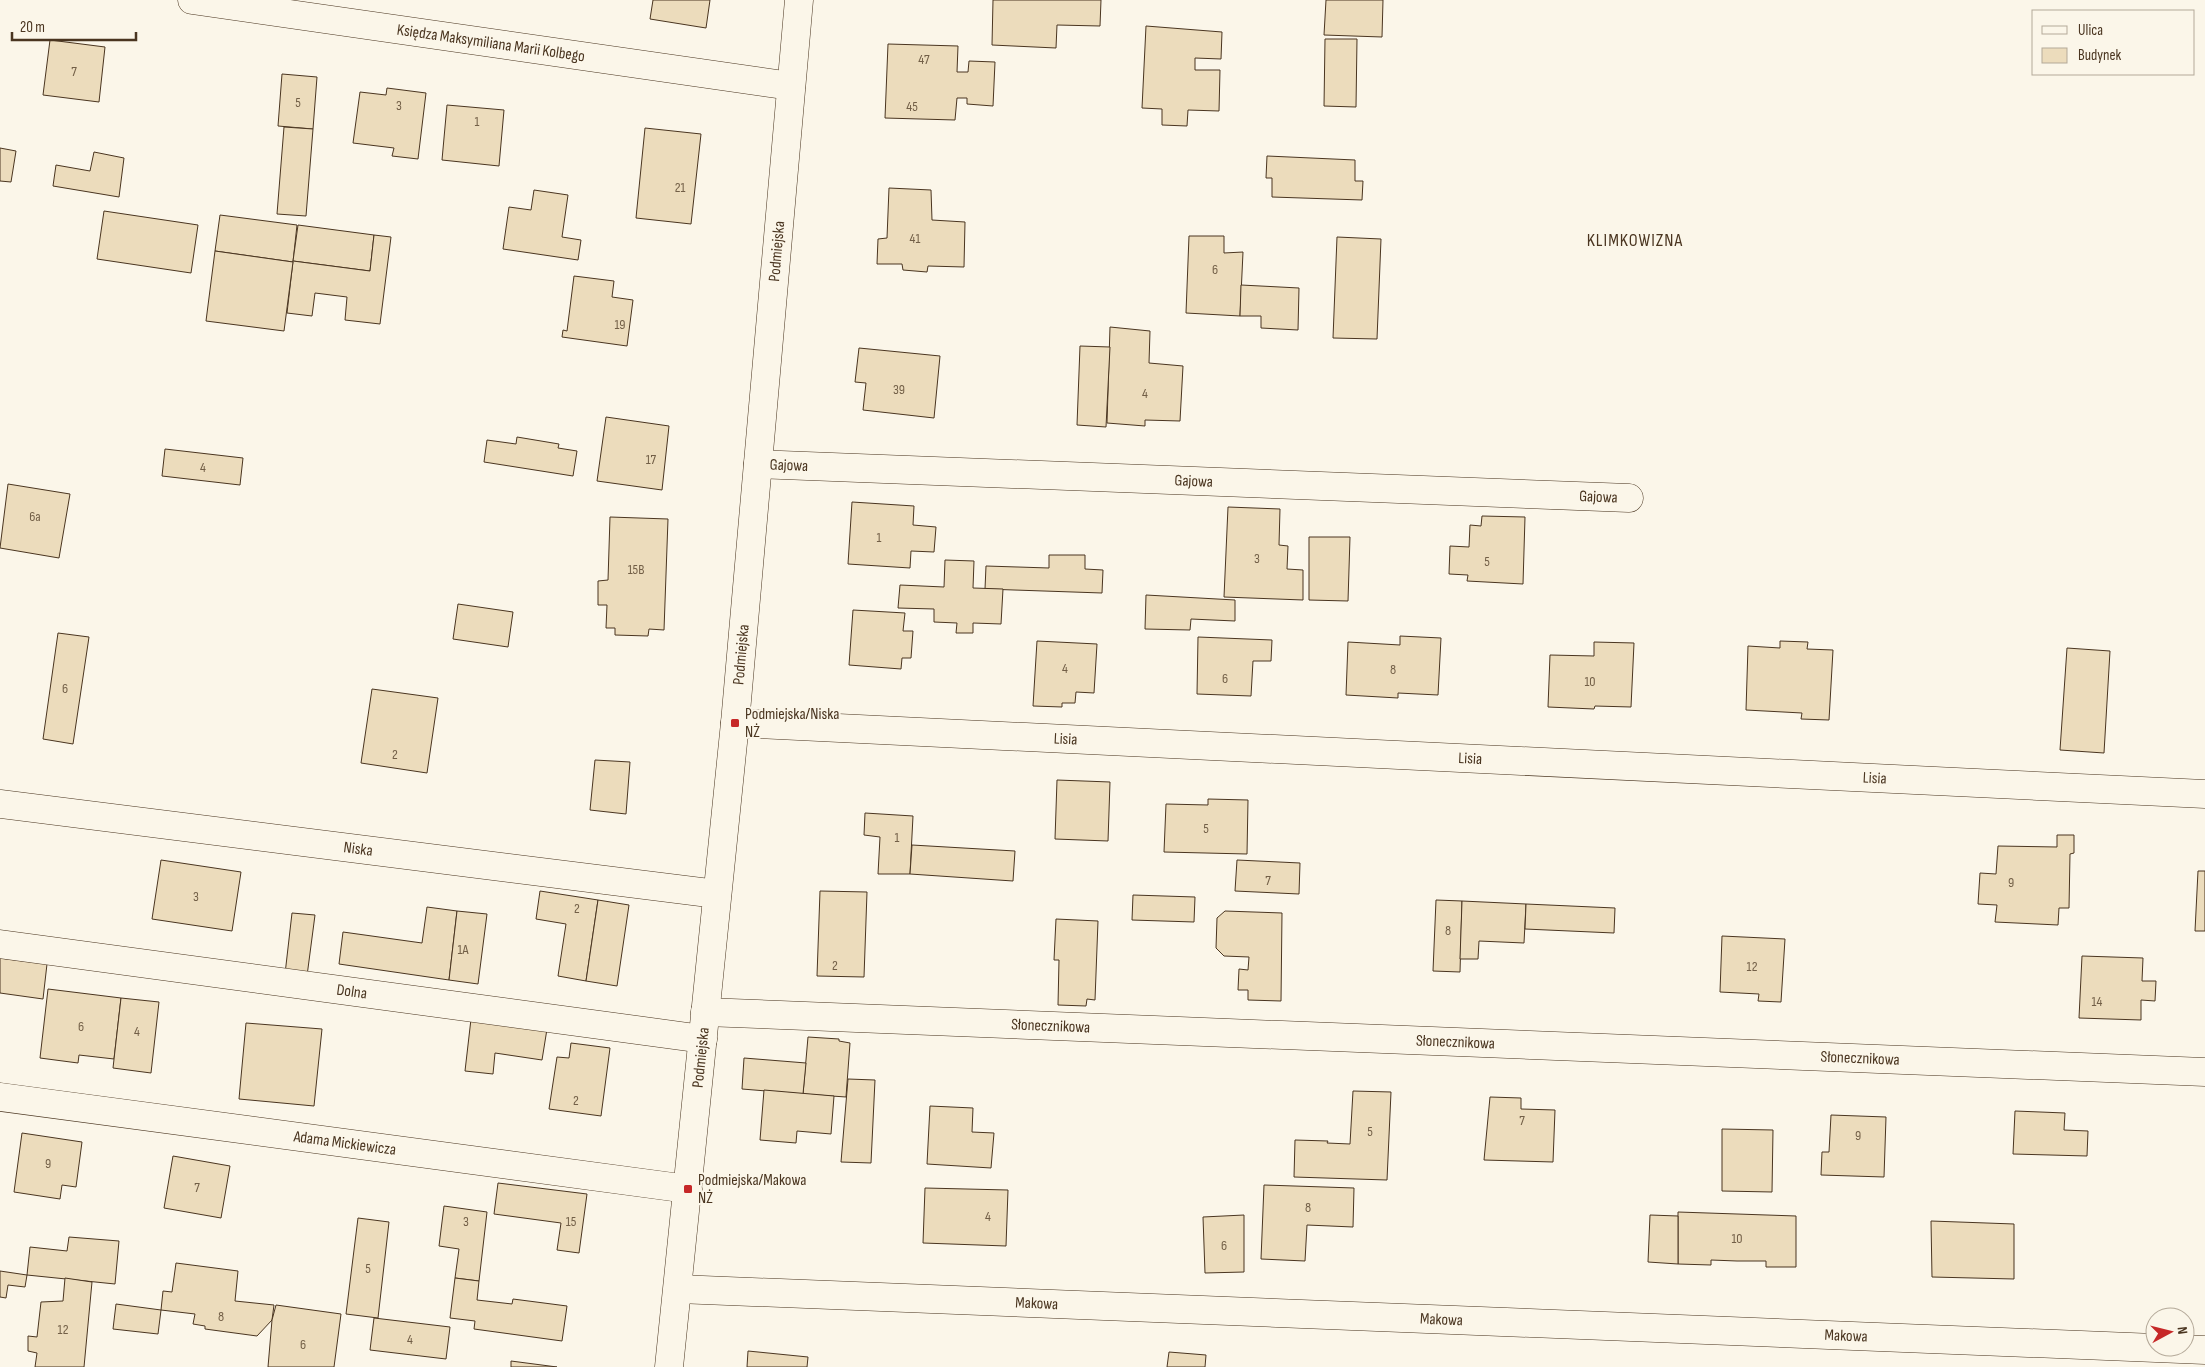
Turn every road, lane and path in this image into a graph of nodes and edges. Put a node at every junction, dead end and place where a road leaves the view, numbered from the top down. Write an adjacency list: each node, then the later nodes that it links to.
1 (192, 0): 3 (street, Księdza Maksymiliana Marii Kolbego)
2 (799, 0): 3 (street, Podmiejska)
3 (791, 86): 4 (street, Podmiejska)
4 (758, 464): 5 (street, Gajowa); 6 (street, Podmiejska)
5 (1629, 498)
6 (735, 723): 7 (street, Lisia); 9 (street, Podmiejska)
7 (2205, 794)
8 (0, 804): 9 (street, Niska)
9 (717, 894): 11 (street, Podmiejska)
10 (0, 944): 12 (street, Dolna)
11 (706, 1012): 12 (street, Podmiejska); 13 (street, Słonecznikowa)
12 (703, 1039): 15 (street, Podmiejska)
13 (2205, 1072)
14 (0, 1097): 15 (street, Adama Mickiewicza)
15 (688, 1189): 16 (street, Podmiejska)
16 (678, 1289): 17 (street, Makowa); 18 (street, Podmiejska)
17 (2205, 1350)
18 (669, 1367)

